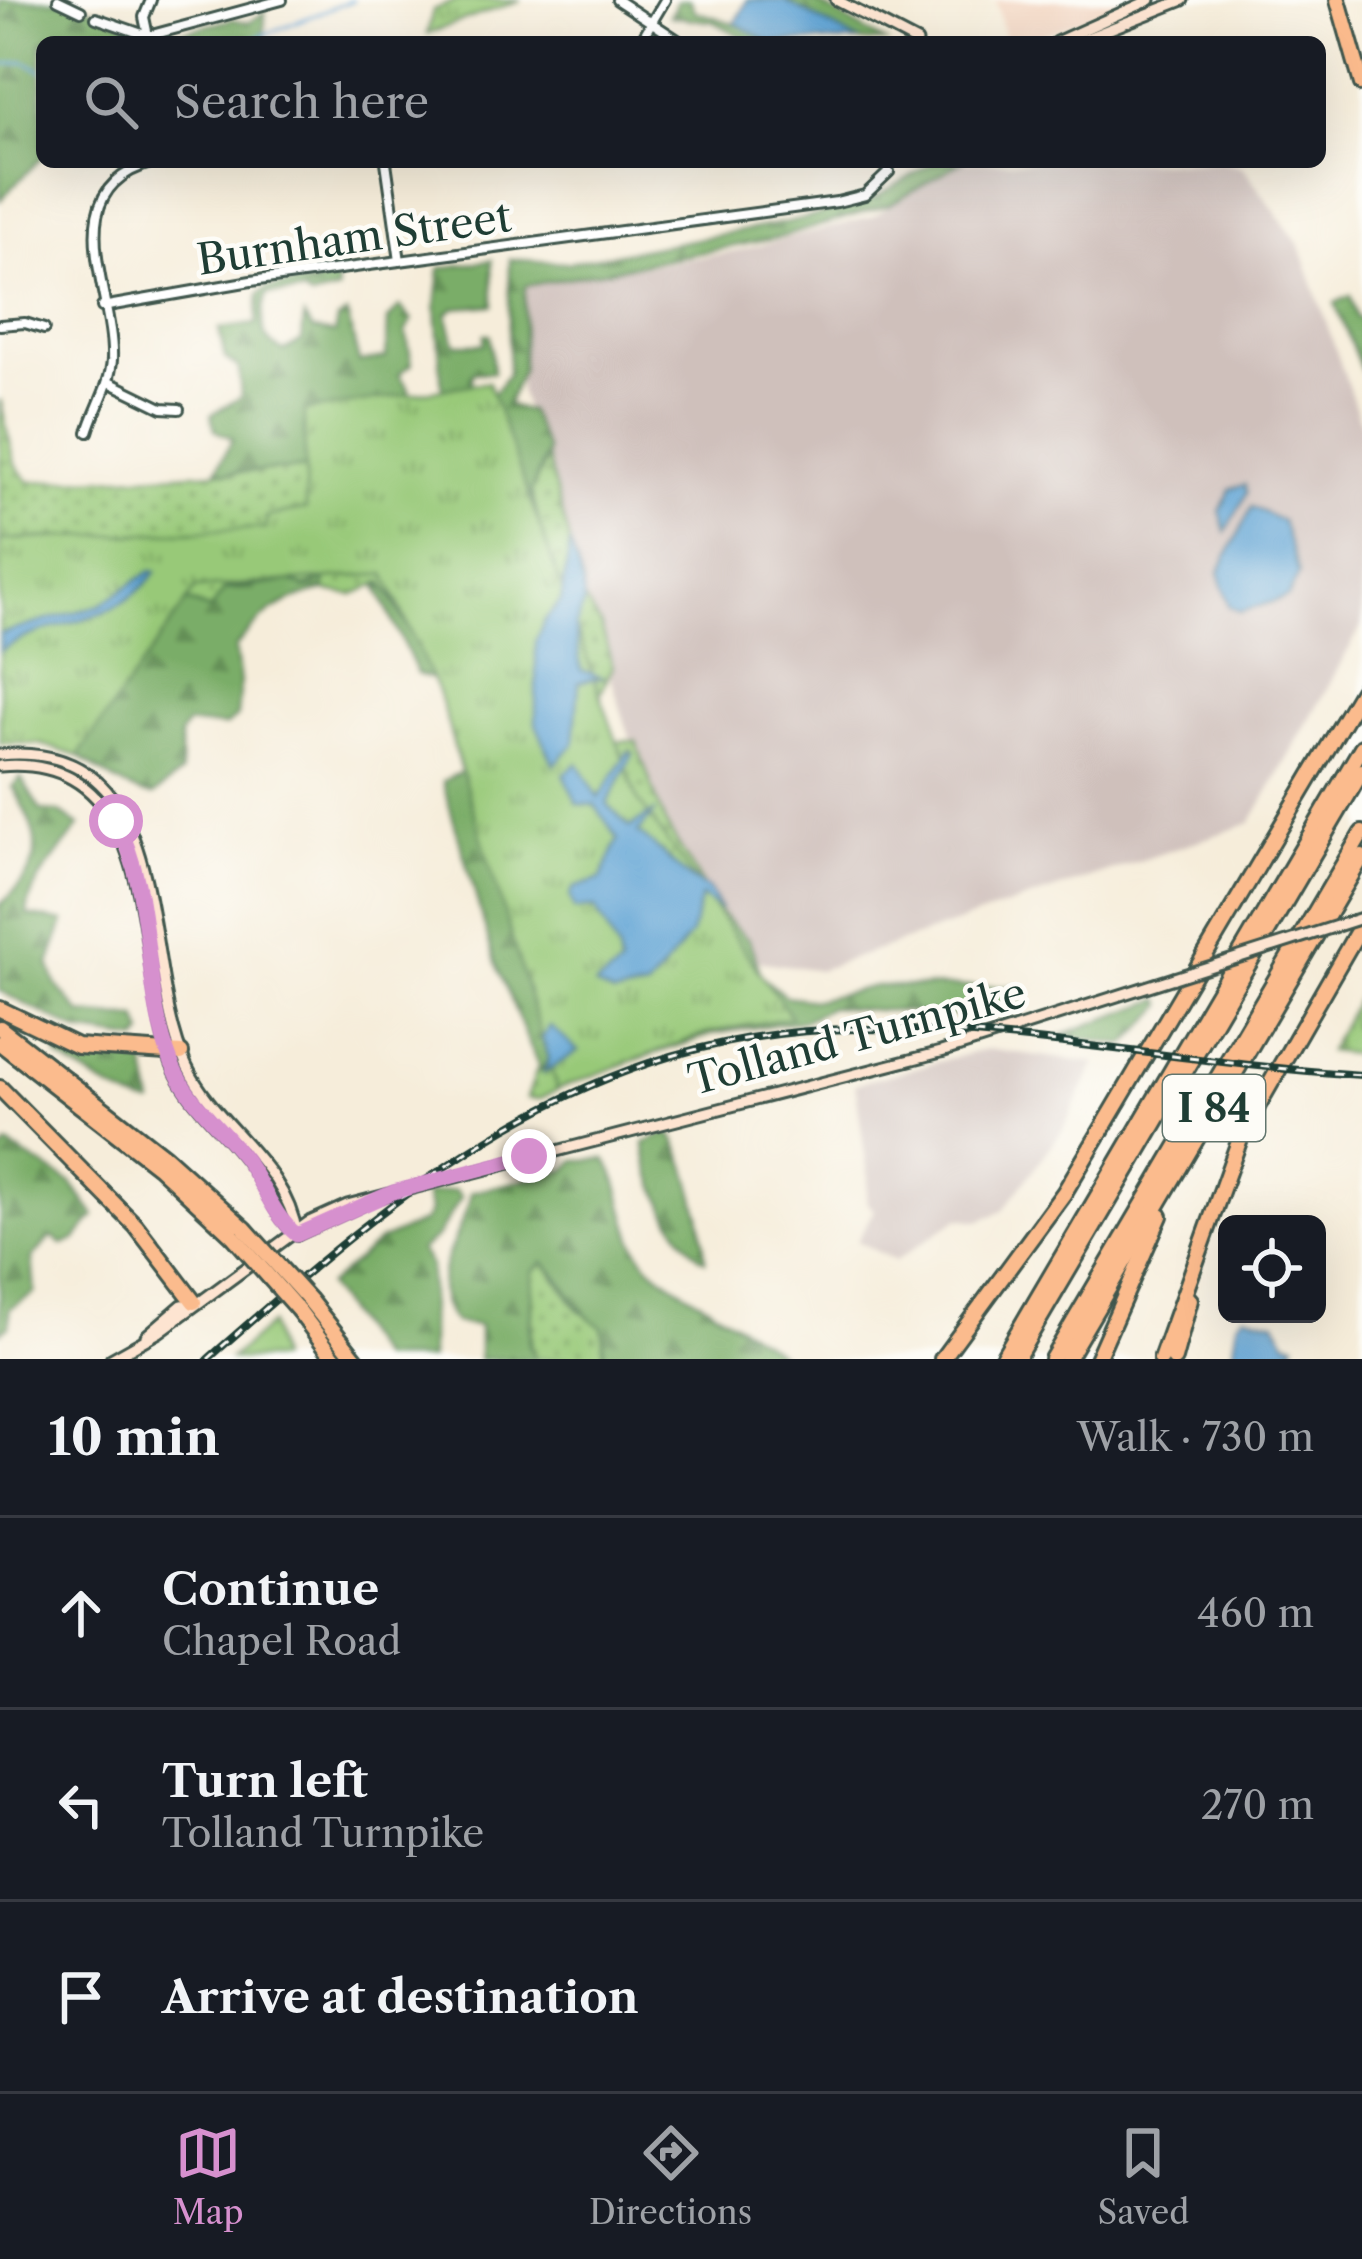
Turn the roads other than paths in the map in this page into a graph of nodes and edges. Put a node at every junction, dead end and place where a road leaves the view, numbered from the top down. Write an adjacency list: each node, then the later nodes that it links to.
1 (58, 0): 10 (street)
2 (151, 0): 13 (street)
3 (281, 0): 13 (street)
4 (616, 0): 12 (street)
5 (665, 0): 12 (street)
6 (836, 0): 16 (main road)
7 (1150, 0): 17 (main road)
8 (1183, 0): 18 (main road)
9 (1338, 0): 19 (highway)
10 (81, 11)
11 (96, 18): 13 (street)
12 (650, 25): 14 (street); 15 (street)
13 (148, 36)
14 (644, 36)
15 (670, 36)
16 (905, 36)
17 (1069, 36)
18 (1092, 36)
19 (1362, 84)
20 (141, 168): 24 (street)
21 (387, 168): 23 (street)
22 (885, 168): 23 (street, Burnham Street)
23 (400, 261): 24 (street, Burnham Street)
24 (102, 307): 27 (street)
25 (0, 325): 26 (street)
26 (44, 329)
27 (109, 382): 28 (street); 29 (street)
28 (179, 410)
29 (88, 432)
30 (1361, 692): 55 (highway)
31 (1362, 747): 48 (highway, I 84)
32 (0, 755): 36 (main road)
33 (0, 766): 36 (main road)
34 (1362, 771): 58 (highway)
35 (1362, 833): 59 (highway)
36 (135, 856): 42 (main road)
37 (1362, 857): 44 (highway, I 84)
38 (1362, 921): 45 (highway); 47 (main road, Tolland Turnpike, bridge)
39 (0, 1009): 42 (highway)
40 (0, 1028): 46 (highway)
41 (0, 1043): 46 (highway)
42 (174, 1053): 47 (main road)
43 (0, 1088): 49 (highway)
44 (1182, 1161): 60 (highway, I 84); 61 (highway)
45 (1220, 1192): 62 (highway); 63 (highway)
46 (239, 1233): 50 (highway, bridge)
47 (297, 1235): 49 (main road, Tolland Turnpike)
48 (1039, 1294): 56 (highway); 57 (highway, I 84)
49 (194, 1302): 51 (main road, Tolland Turnpike)
50 (310, 1308): 52 (highway); 53 (highway); 54 (highway)
51 (111, 1359)
52 (334, 1359)
53 (356, 1359)
54 (365, 1359)
55 (942, 1359)
56 (991, 1359)
57 (1002, 1359)
58 (1016, 1359)
59 (1052, 1359)
60 (1066, 1359)
61 (1097, 1359)
62 (1161, 1359)
63 (1174, 1359)

